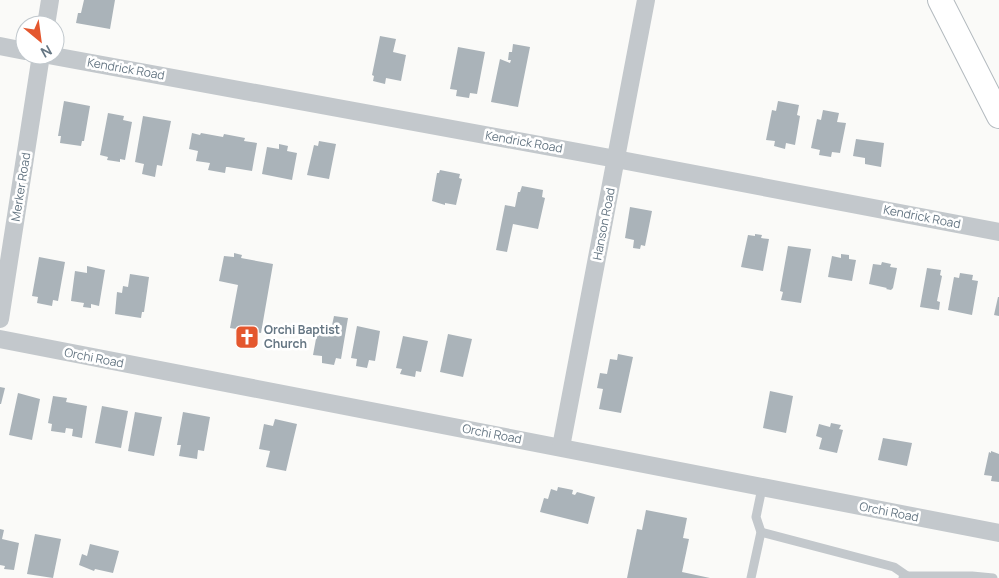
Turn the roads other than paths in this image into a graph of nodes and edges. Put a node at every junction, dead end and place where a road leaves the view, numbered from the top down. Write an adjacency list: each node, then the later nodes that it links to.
1 (50, 0): 4 (street)
2 (646, 0): 10 (street, Hanson Road)
3 (940, 0): 9 (main road)
4 (48, 15)
5 (0, 46): 6 (street)
6 (15, 49)
7 (65, 58): 10 (street, Kendrick Road)
8 (39, 65): 12 (street, Merker Road)
9 (999, 116)
10 (616, 159): 11 (street, Kendrick Road); 14 (street, Hanson Road)
11 (999, 232)
12 (0, 319)
13 (0, 340): 14 (street, Orchi Road)
14 (561, 447): 15 (street, Orchi Road)
15 (762, 488): 16 (lane); 17 (street, Orchi Road)
16 (761, 532): 18 (lane); 19 (lane)
17 (991, 532)
18 (905, 577): 20 (lane)
19 (751, 578)
20 (993, 578)

